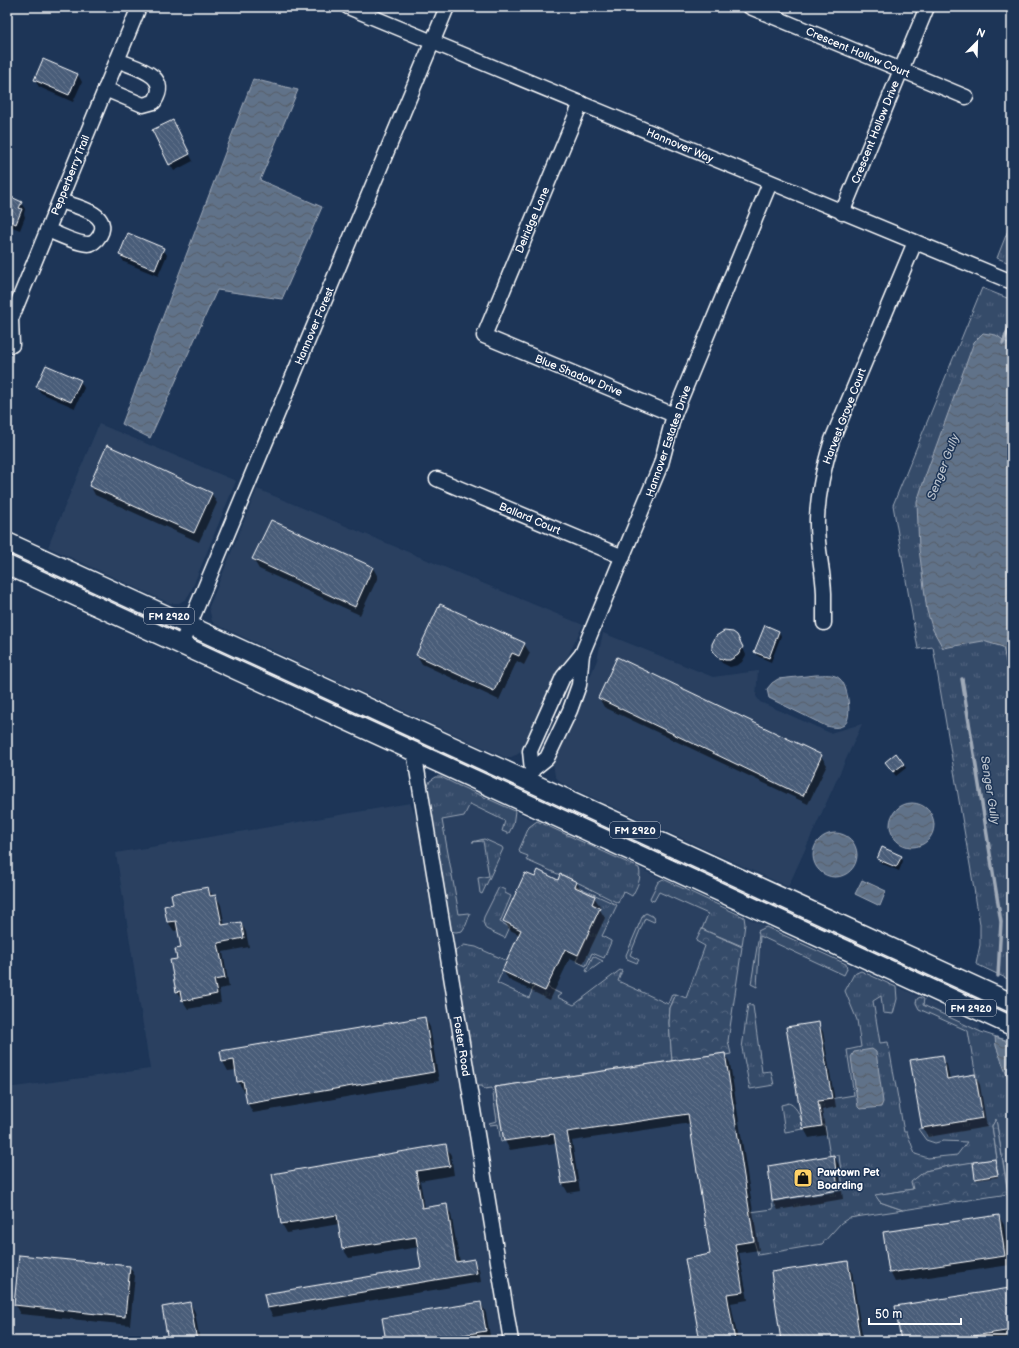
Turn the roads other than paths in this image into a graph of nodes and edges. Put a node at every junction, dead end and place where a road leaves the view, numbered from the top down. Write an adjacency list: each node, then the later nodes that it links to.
1 (139, 7): 7 (street, Pepperberry Trail)
2 (348, 7): 6 (street, Hannover Way)
3 (447, 7): 6 (street, Hannover Forest)
4 (750, 7): 8 (street, Crescent Hollow Court)
5 (927, 7): 8 (street, Crescent Hollow Drive)
6 (432, 42): 11 (street, Hannover Way); 26 (street, Hannover Forest)
7 (117, 60): 9 (street, Pepperberry Trail); 9 (street)
8 (901, 70): 10 (street, Crescent Hollow Court); 14 (street, Crescent Hollow Drive)
9 (105, 90): 13 (street, Pepperberry Trail)
10 (966, 97)
11 (581, 104): 12 (street, Hannover Way); 18 (street, Delridge Lane)
12 (770, 183): 14 (street, Hannover Way); 20 (street, Hannover Estates Drive)
13 (60, 201): 15 (street, Pepperberry Trail); 15 (street)
14 (842, 212): 16 (street, Hannover Way)
15 (47, 230): 19 (street, Pepperberry Trail)
16 (915, 242): 17 (street, Hannover Way); 25 (street, Harvest Grove Court)
17 (1012, 282)
18 (484, 336): 20 (street, Blue Shadow Drive)
19 (12, 345)
20 (674, 415): 23 (street, Hannover Estates Drive)
21 (436, 479): 23 (street, Ballard Court)
22 (7, 542): 26 (main road, FM 2920 / FM 2920)
23 (623, 557): 28 (street, Hannover Estates Drive)
24 (7, 565): 27 (main road, FM 2920 / FM 2920)
25 (824, 623)
26 (189, 625): 27 (street, Hannover Forest); 30 (main road, FM 2920 / FM 2920)
27 (181, 645): 29 (main road, FM 2920 / FM 2920)
28 (582, 654): 30 (street, Hannover Estates Drive); 30 (street, Hannover Estates Drive)
29 (414, 751): 32 (main road, FM 2920 / FM 2920); 33 (street, Foster Road)
30 (531, 776): 31 (main road, FM 2920 / FM 2920)
31 (1012, 1003)
32 (1012, 1026)
33 (511, 1341)

